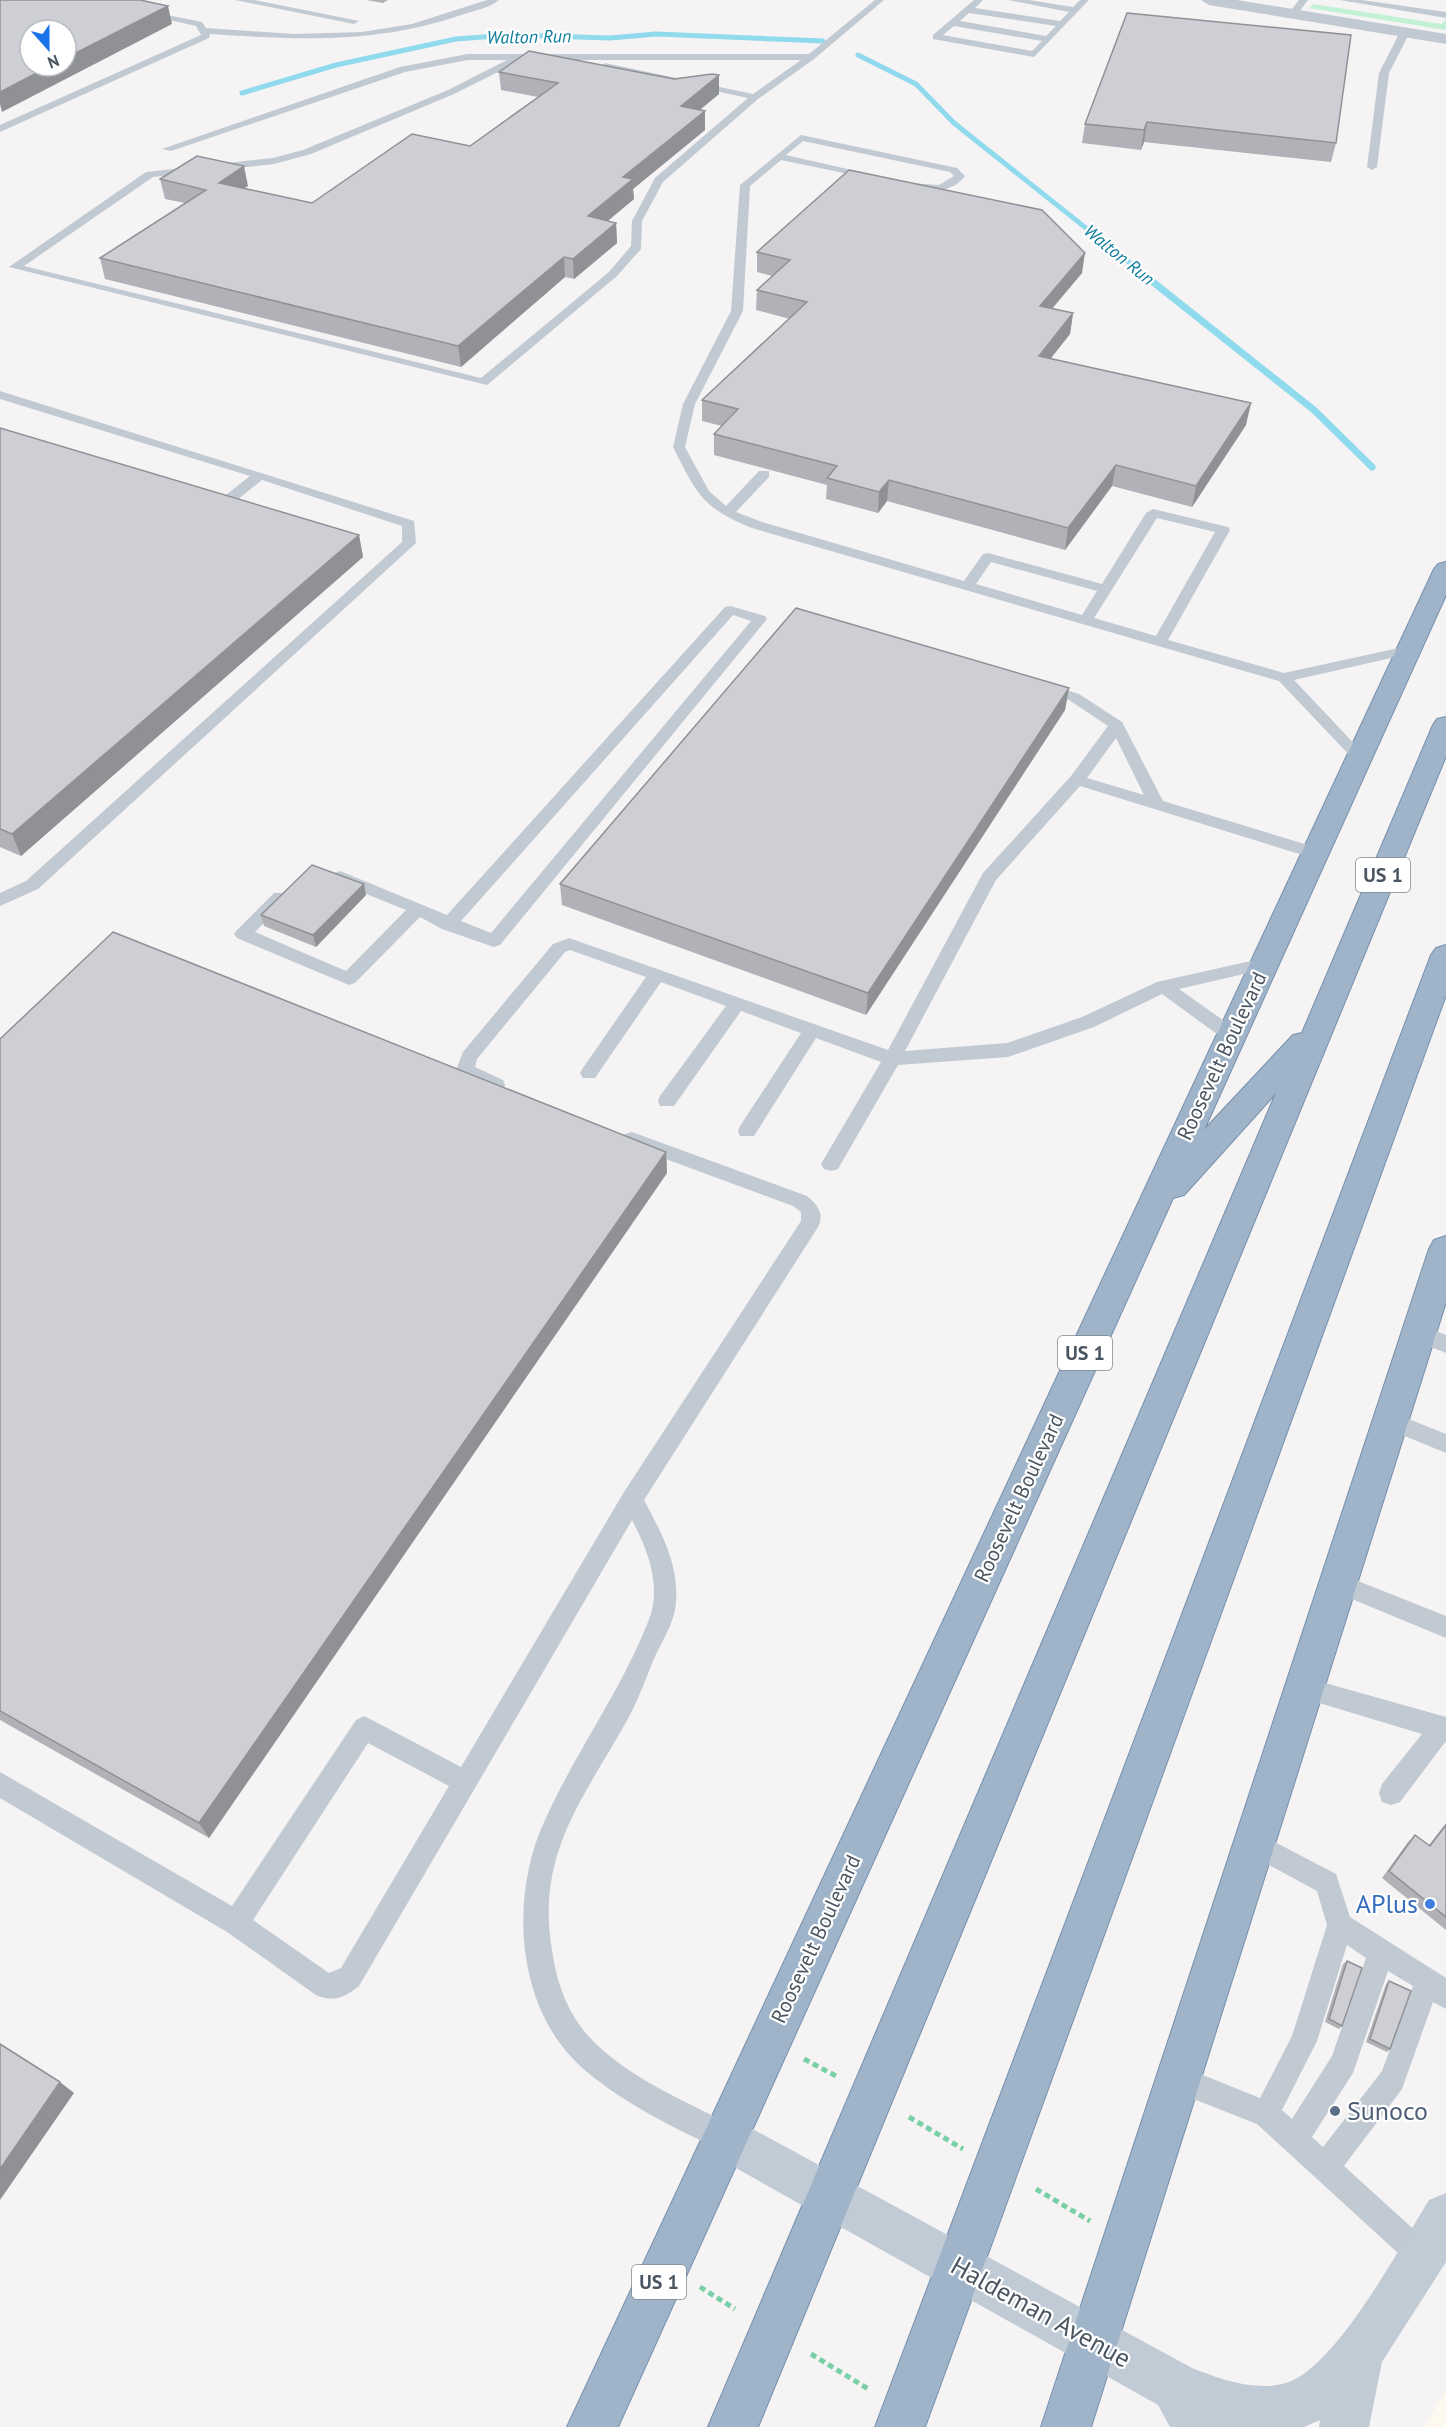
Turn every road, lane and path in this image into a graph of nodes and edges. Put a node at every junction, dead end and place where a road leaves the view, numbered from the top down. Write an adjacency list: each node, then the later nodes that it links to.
1 (241, 0): 12 (lane)
2 (292, 0): 12 (lane)
3 (495, 0): 21 (lane)
4 (880, 0): 27 (lane)
5 (979, 0): 14 (lane)
6 (1012, 0): 15 (lane)
7 (1085, 0): 15 (lane)
8 (1209, 0): 16 (street)
9 (1304, 0): 16 (lane)
10 (1344, 0): 11 (lane)
11 (1368, 2): 17 (lane)
12 (280, 8): 18 (lane)
13 (132, 10): 21 (lane)
14 (967, 10): 19 (lane); 20 (lane)
15 (1076, 10): 20 (lane)
16 (1293, 14): 22 (street)
17 (1446, 15)
18 (354, 21)
19 (952, 23): 23 (lane); 23 (lane)
20 (1063, 24): 23 (lane)
21 (204, 31): 29 (lane)
22 (1405, 32): 24 (street); 32 (lane)
23 (1048, 39)
24 (1446, 39)
25 (520, 57): 26 (lane); 28 (lane); 30 (lane)
26 (571, 57): 27 (lane); 28 (lane)
27 (811, 57): 28 (lane)
28 (755, 97)
29 (0, 129)
30 (167, 149)
31 (779, 157): 31 (lane); 37 (lane)
32 (1372, 167)
33 (0, 395): 35 (lane)
34 (764, 474): 37 (lane)
35 (260, 475): 36 (lane); 54 (lane)
36 (222, 505)
37 (727, 513): 39 (lane)
38 (1446, 569): 43 (highway, Roosevelt Boulevard / US 1)
39 (967, 586): 40 (lane); 41 (lane)
40 (1106, 589): 41 (lane); 42 (lane)
41 (1086, 620): 42 (lane)
42 (1160, 642): 44 (lane)
43 (1408, 650): 44 (lane); 48 (highway, Roosevelt Boulevard / US 1)
44 (1284, 678): 48 (lane)
45 (1029, 684): 46 (lane)
46 (1117, 724): 49 (lane); 50 (lane)
47 (1446, 724): 62 (highway, US 1)
48 (1359, 757): 51 (highway, Roosevelt Boulevard / US 1)
49 (1077, 780): 50 (lane); 65 (lane)
50 (1157, 805): 51 (lane)
51 (1315, 853): 58 (highway, Roosevelt Boulevard / US 1)
52 (322, 870): 55 (lane)
53 (296, 882): 55 (lane)
54 (0, 900)
55 (417, 909): 56 (lane)
56 (448, 925): 56 (lane)
57 (1446, 955): 103 (highway)
58 (1264, 964): 60 (lane); 64 (highway, Roosevelt Boulevard / US 1)
59 (657, 975): 61 (lane); 66 (lane); 67 (lane)
60 (1163, 986): 64 (lane); 65 (lane)
61 (737, 1004): 63 (lane); 68 (lane)
62 (1320, 1026): 72 (highway); 100 (highway, US 1)
63 (812, 1030): 65 (lane); 69 (lane)
64 (1232, 1035): 72 (highway, Roosevelt Boulevard / US 1)
65 (892, 1059): 71 (lane)
66 (589, 1074)
67 (518, 1094)
68 (667, 1101)
69 (747, 1131)
70 (613, 1132): 77 (lane)
71 (831, 1164)
72 (1151, 1209): 95 (highway, Roosevelt Boulevard / US 1)
73 (1444, 1263): 74 (highway)
74 (1432, 1339): 75 (highway)
75 (1391, 1421): 76 (lane); 78 (highway)
76 (1446, 1444)
77 (632, 1499): 82 (lane); 95 (lane)
78 (1338, 1583): 79 (lane); 80 (highway)
79 (1446, 1627)
80 (1304, 1688): 81 (lane); 85 (highway)
81 (1444, 1729): 84 (lane)
82 (465, 1782): 86 (lane); 86 (lane)
83 (0, 1784): 86 (lane)
84 (1391, 1793)
85 (1254, 1843): 87 (lane); 92 (highway)
86 (236, 1923)
87 (1340, 1925): 88 (lane); 93 (lane)
88 (1381, 1953): 89 (lane); 96 (lane)
89 (1437, 1988): 98 (lane)
90 (804, 2059): 91 (path)
91 (836, 2076)
92 (1178, 2079): 93 (lane); 106 (highway)
93 (1266, 2114): 96 (lane)
94 (909, 2117): 97 (path)
95 (725, 2137): 100 (main road, Haldeman Avenue); 111 (highway, Roosevelt Boulevard / US 1)
96 (1295, 2140): 98 (lane)
97 (963, 2149)
98 (1325, 2168): 102 (lane)
99 (1036, 2189): 101 (path)
100 (830, 2195): 103 (main road, Haldeman Avenue); 112 (highway, US 1)
101 (1090, 2220)
102 (1434, 2236): 108 (main road, Haldeman Avenue)
103 (960, 2267): 106 (main road, Haldeman Avenue); 113 (highway)
104 (698, 2286): 105 (path)
105 (735, 2309)
106 (1094, 2340): 110 (main road, Haldeman Avenue); 114 (highway)
107 (811, 2354): 109 (path)
108 (1358, 2355): 110 (main road, Haldeman Avenue); 115 (main road, Haldeman Avenue)
109 (870, 2390)
110 (1186, 2407)
111 (592, 2427)
112 (733, 2427)
113 (900, 2427)
114 (1066, 2427)
115 (1344, 2427)

